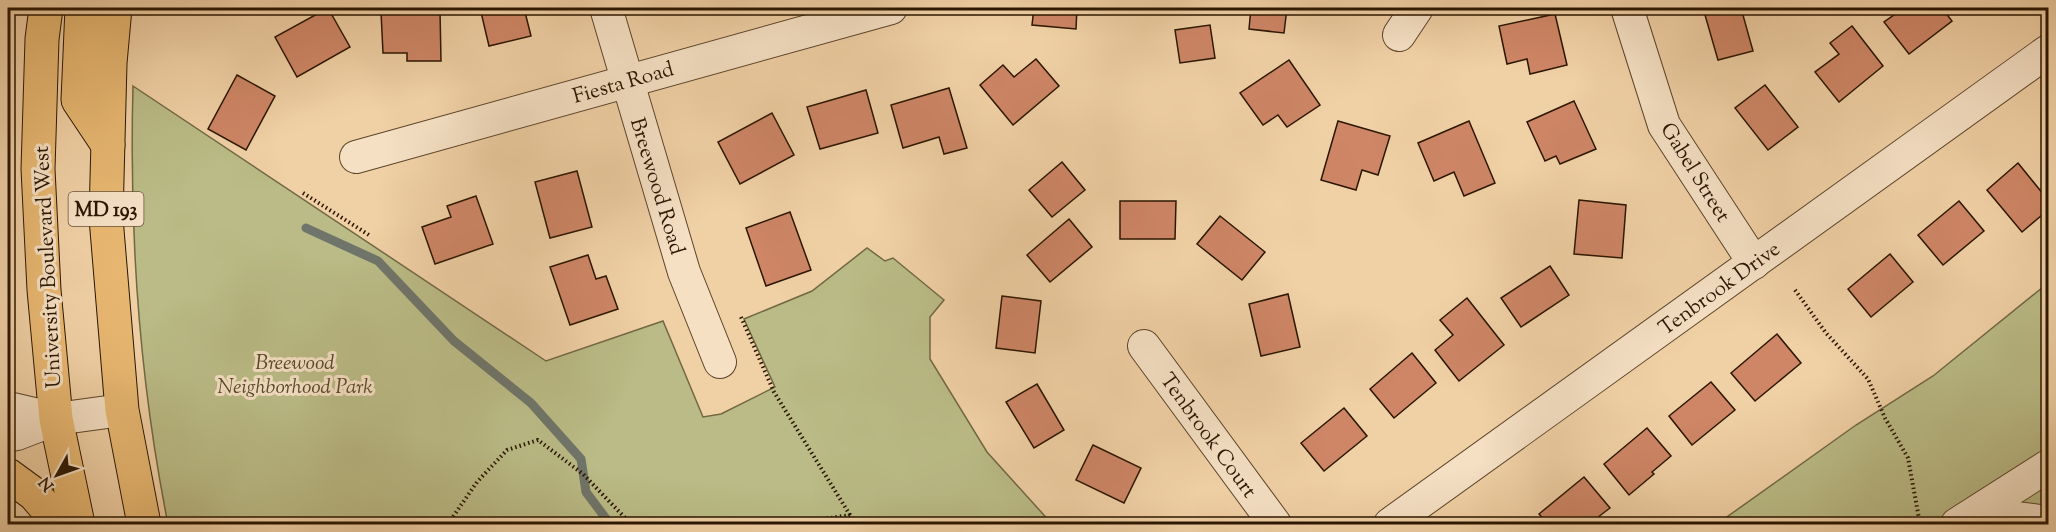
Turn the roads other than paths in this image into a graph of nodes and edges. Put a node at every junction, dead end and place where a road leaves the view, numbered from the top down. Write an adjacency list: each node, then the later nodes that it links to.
1 (46, 8): 18 (main road, University Boulevard West / MD 193)
2 (82, 8): 11 (main road)
3 (115, 8): 11 (main road, MD 193)
4 (606, 8): 10 (street, Breewood Road)
5 (891, 8): 10 (street, Fiesta Road)
6 (1417, 8): 8 (street)
7 (1627, 8): 13 (street, Gabel Street)
8 (1399, 35)
9 (2049, 51): 13 (street, Tenbrook Drive)
10 (627, 81): 12 (street, Fiesta Road); 15 (street, Breewood Road)
11 (108, 145): 17 (main road, MD 193)
12 (356, 158)
13 (1754, 263): 28 (street, Tenbrook Drive)
14 (1144, 346): 27 (street, Tenbrook Court)
15 (720, 362)
16 (8, 410): 18 (street)
17 (122, 410): 18 (street); 26 (main road, MD 193)
18 (56, 419): 19 (street); 25 (main road, University Boulevard West / MD 193)
19 (8, 436)
20 (2049, 466): 22 (street)
21 (8, 475): 24 (main road)
22 (1987, 507): 23 (street); 29 (street)
23 (2049, 522)
24 (60, 525)
25 (78, 525)
26 (144, 525)
27 (1275, 525)
28 (1390, 525)
29 (1957, 525)

